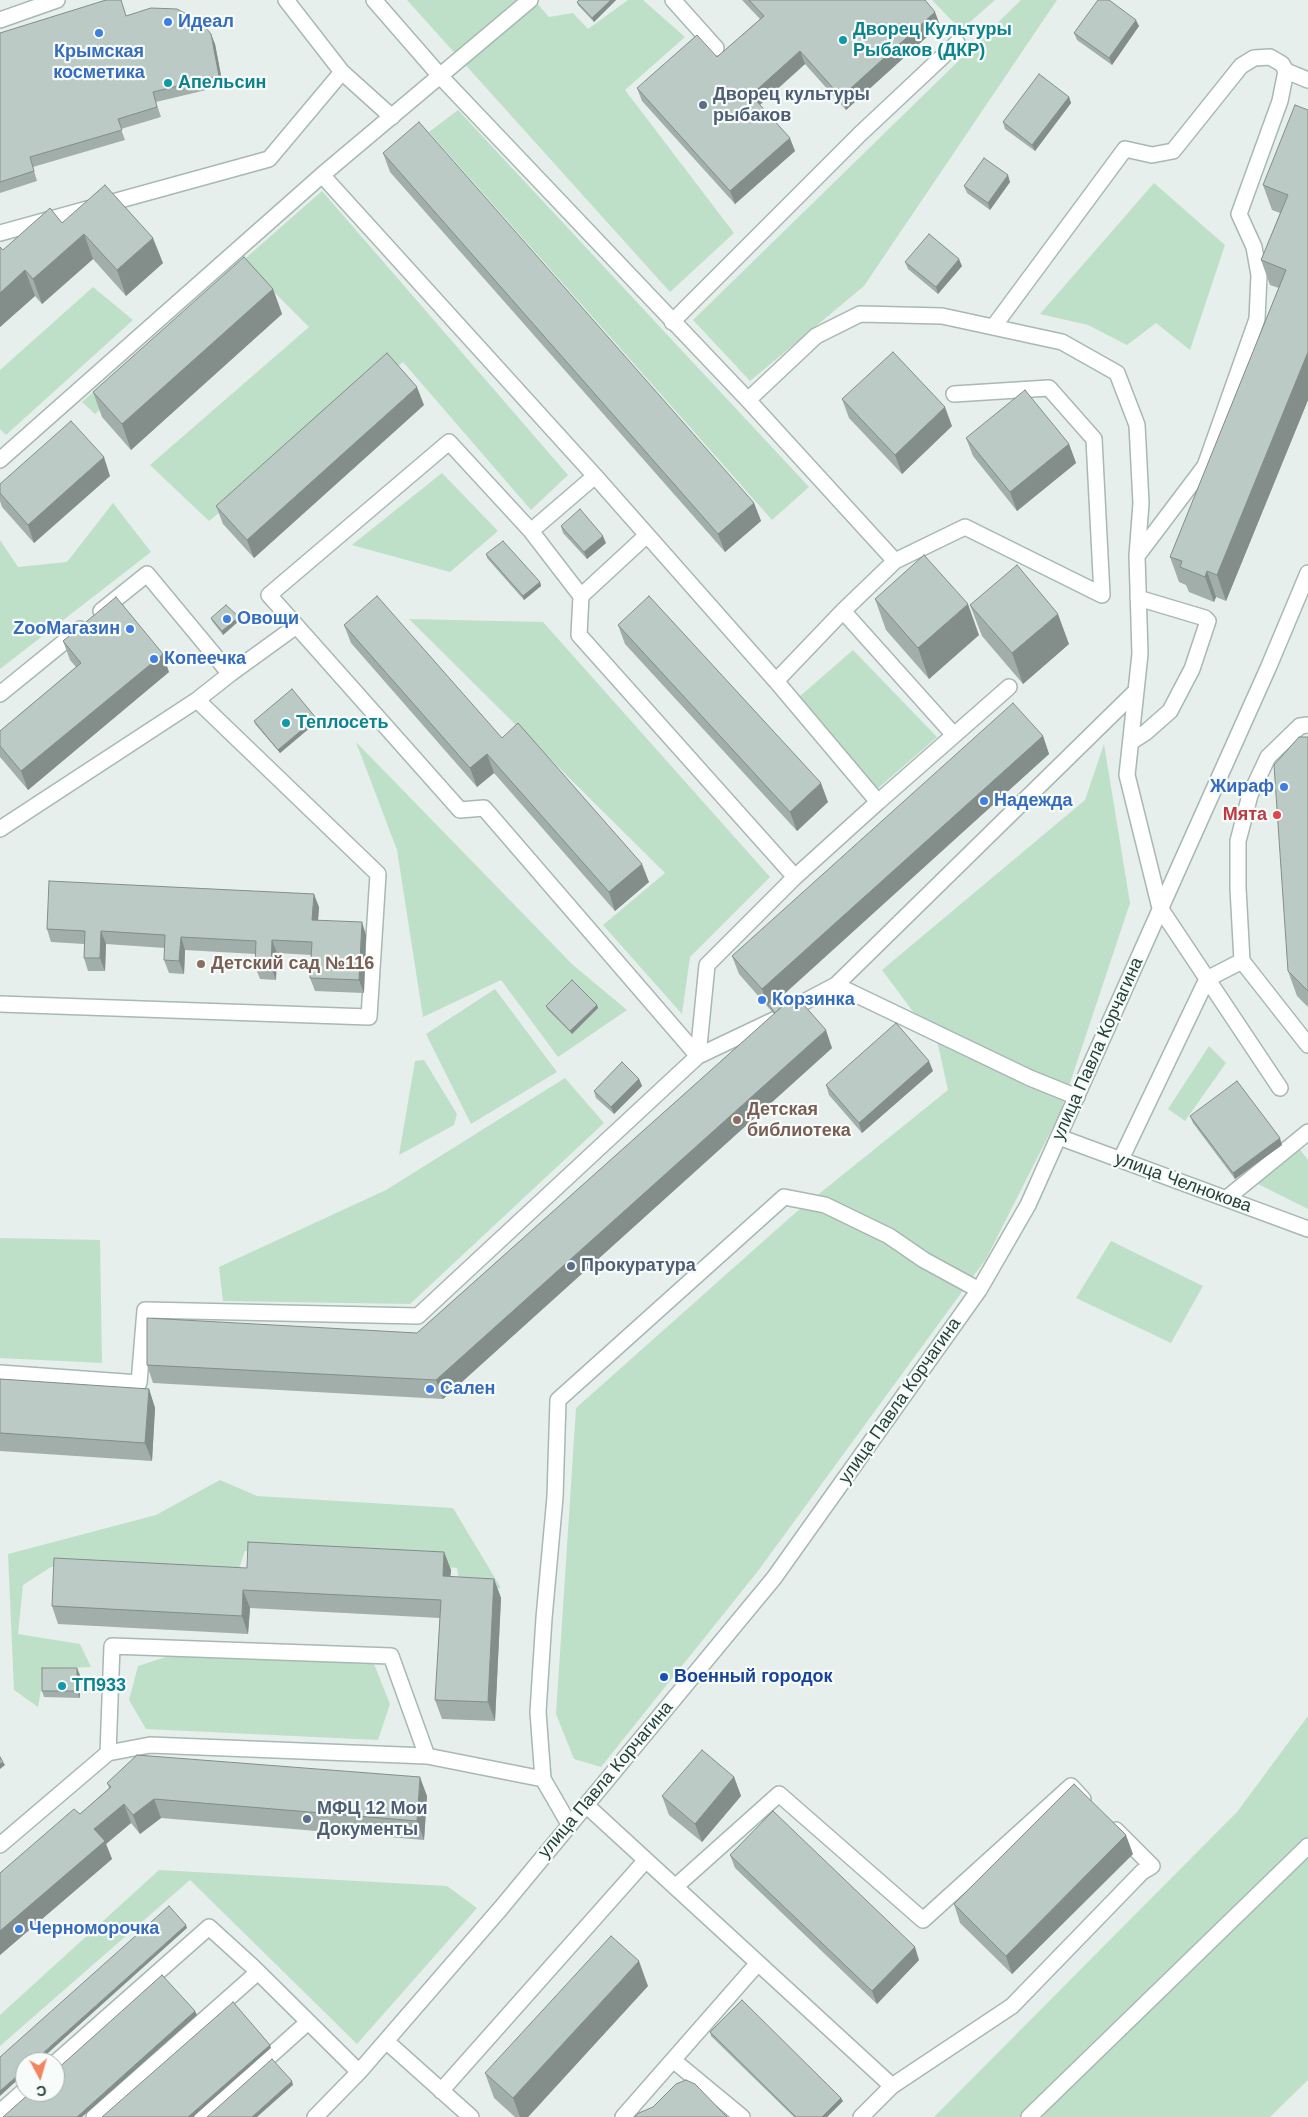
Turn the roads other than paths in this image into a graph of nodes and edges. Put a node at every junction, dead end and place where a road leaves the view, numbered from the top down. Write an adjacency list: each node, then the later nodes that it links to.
1 (57, 0): 6 (street)
2 (286, 0): 10 (street)
3 (374, 0): 11 (street)
4 (530, 0): 11 (street)
5 (673, 0): 8 (street)
6 (0, 20)
7 (957, 42): 16 (street)
8 (716, 48)
9 (1286, 71): 12 (street); 17 (street); 24 (street)
10 (342, 72): 13 (street); 15 (street)
11 (441, 77): 13 (street); 16 (street)
12 (1308, 80)
13 (392, 118): 14 (street)
14 (322, 175): 20 (street); 21 (street)
15 (0, 233)
16 (672, 322): 19 (street)
17 (994, 326): 19 (street); 24 (street)
18 (954, 394): 25 (street)
19 (748, 400): 25 (street)
20 (0, 460)
21 (595, 476): 22 (street); 23 (street)
22 (531, 531): 27 (street); 30 (street)
23 (647, 535): 27 (street); 32 (street)
24 (1136, 556): 28 (street)
25 (895, 561): 29 (street)
26 (1308, 573): 44 (street, улица Павла Корчагина)
27 (581, 596): 43 (street)
28 (1138, 598): 34 (street); 39 (street)
29 (843, 611): 32 (street); 38 (street)
30 (295, 626): 31 (street); 50 (street)
31 (230, 674): 35 (street); 36 (street)
32 (776, 681): 40 (street)
33 (1009, 687): 38 (street)
34 (1136, 691): 39 (street); 47 (street)
35 (0, 694)
36 (197, 700): 41 (street); 48 (street)
37 (1308, 725): 45 (street)
38 (954, 735): 40 (street)
39 (1131, 742): 44 (street)
40 (878, 802): 43 (street)
41 (0, 829): 42 (street)
42 (0, 844)
43 (795, 877): 50 (street)
44 (1160, 908): 46 (street); 52 (street, улица Павла Корчагина)
45 (1242, 961): 46 (street); 49 (street)
46 (1208, 979): 51 (street); 55 (street)
47 (836, 985): 50 (street); 52 (street)
48 (0, 1004)
49 (1308, 1044)
50 (698, 1056): 59 (street)
51 (1280, 1088)
52 (1077, 1097): 54 (street, улица Павла Корчагина)
53 (1308, 1132): 56 (street)
54 (1059, 1137): 55 (street, улица Челнокова); 58 (street, улица Павла Корчагина)
55 (1121, 1159): 56 (street, улица Челнокова)
56 (1227, 1198): 57 (street, улица Челнокова)
57 (1308, 1229)
58 (979, 1290): 62 (street); 63 (street, улица Павла Корчагина)
59 (0, 1372)
60 (108, 1753): 61 (street); 61 (street); 67 (street)
61 (428, 1756): 62 (street)
62 (543, 1779): 66 (street)
63 (586, 1805): 66 (street, улица Павла Корчагина); 69 (street)
64 (1091, 1806): 70 (street)
65 (1105, 1820): 78 (street)
66 (569, 1824): 74 (street, улица Павла Корчагина)
67 (0, 1845)
68 (1308, 1846): 89 (street)
69 (646, 1860): 70 (street); 79 (street)
70 (675, 1887): 71 (street)
71 (758, 1963): 76 (street); 78 (street)
72 (258, 1972): 73 (street); 75 (street); 82 (street)
73 (308, 2022): 77 (street); 83 (street)
74 (386, 2041): 77 (street, улица Павла Корчагина); 79 (street)
75 (65, 2054)
76 (673, 2060): 86 (street); 87 (street)
77 (359, 2072): 84 (street, улица Павла Корчагина)
78 (892, 2086): 88 (street)
79 (441, 2090): 85 (street)
80 (15, 2099): 81 (street)
81 (0, 2112)
82 (94, 2117)
83 (202, 2117)
84 (315, 2117)
85 (471, 2117)
86 (623, 2117)
87 (742, 2117)
88 (861, 2117)
89 (1029, 2117)

